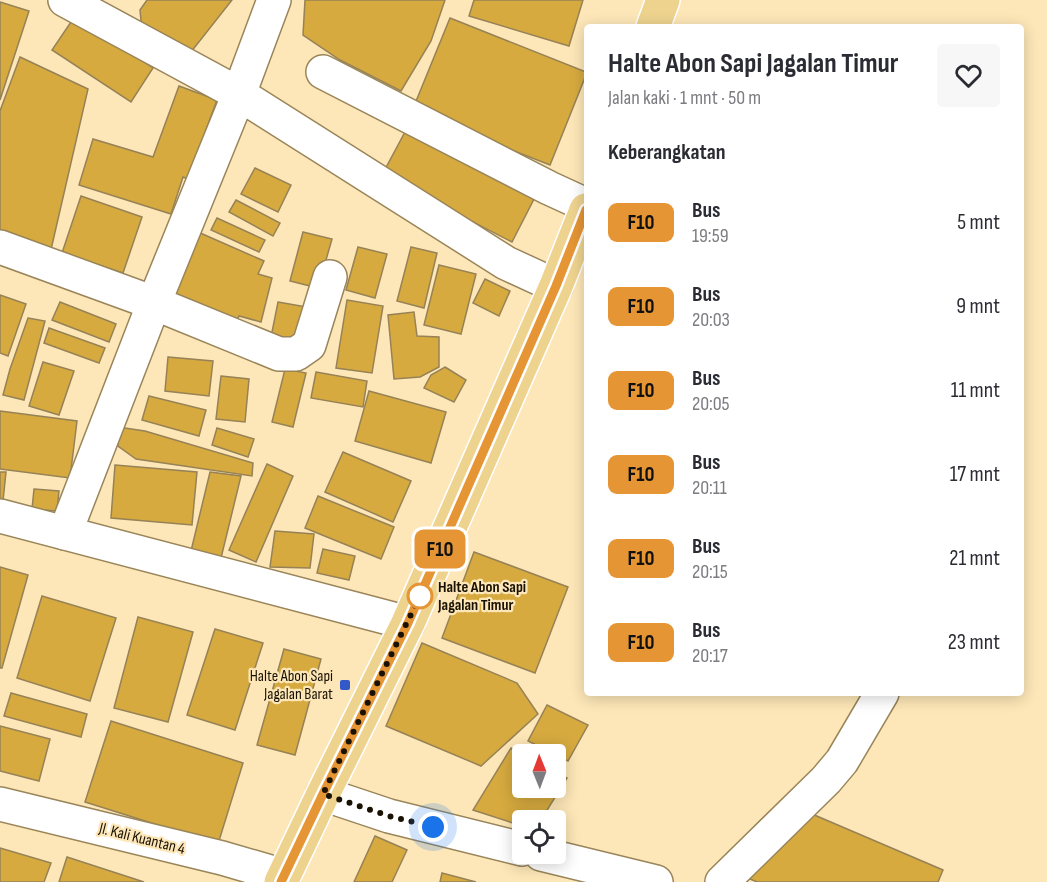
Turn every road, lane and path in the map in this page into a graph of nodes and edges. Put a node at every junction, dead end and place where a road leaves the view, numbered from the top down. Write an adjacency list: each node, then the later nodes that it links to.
1 (65, 0): 6 (street)
2 (274, 0): 6 (street)
3 (663, 0): 4 (main road)
4 (655, 24)
5 (323, 72): 7 (street)
6 (239, 94): 11 (street); 12 (street)
7 (584, 204)
8 (584, 215): 11 (main road)
9 (0, 247): 12 (street)
10 (330, 277): 12 (street)
11 (556, 286): 15 (main road)
12 (154, 303): 14 (street)
13 (0, 516): 14 (street)
14 (65, 533): 15 (street)
15 (408, 623): 17 (main road)
16 (880, 696): 23 (street)
17 (323, 794): 19 (street); 21 (main road)
18 (0, 804): 21 (street, Jl. Kali Kuantan 4)
19 (512, 847)
20 (566, 860): 22 (street)
21 (283, 879)
22 (657, 882)
23 (722, 882)

